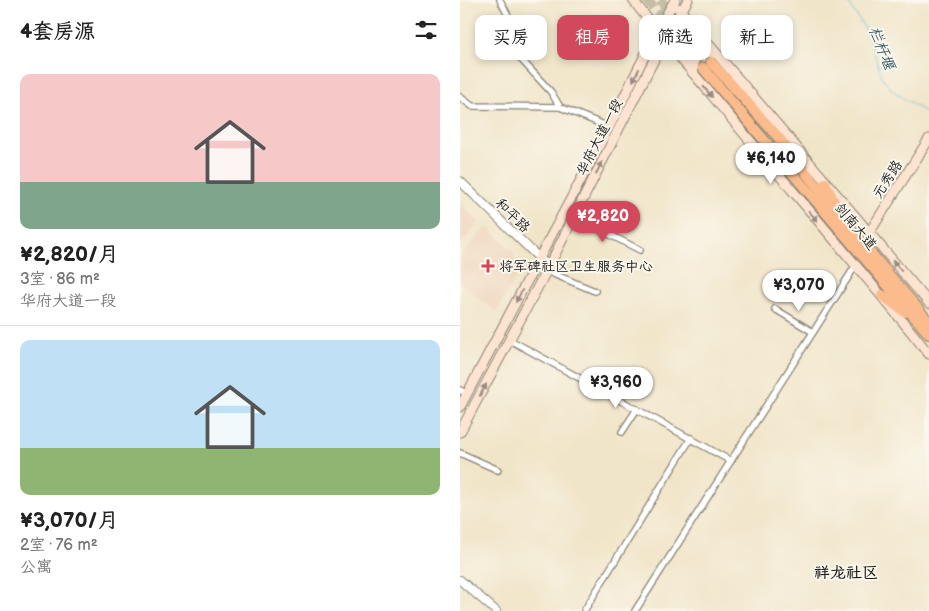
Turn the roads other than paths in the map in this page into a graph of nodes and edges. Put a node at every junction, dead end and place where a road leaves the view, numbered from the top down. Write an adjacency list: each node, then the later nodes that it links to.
1 (500, 0): 15 (street)
2 (633, 0): 6 (main road)
3 (688, 0): 5 (main road, 华府大道一段)
4 (674, 1): 5 (main road); 7 (main road)
5 (682, 12): 8 (main road, 华府大道一段); 12 (main road)
6 (645, 15)
7 (666, 15)
8 (680, 15)
9 (642, 60): 16 (main road, one-way to 16)
10 (654, 60): 21 (main road, 华府大道一段, one-way to 10)
11 (682, 60): 13 (main road)
12 (710, 62): 13 (main road); 20 (main road); 22 (highway, 剑南大道); 32 (highway, 剑南大道)
13 (693, 73): 26 (main road, one-way to 26)
14 (460, 97): 15 (street)
15 (560, 107): 16 (street)
16 (609, 126): 25 (main road)
17 (929, 139): 23 (main road, 元秀路)
18 (929, 149): 23 (main road, 元秀路)
19 (460, 181): 25 (street, 和平路)
20 (825, 183): 22 (highway); 23 (main road)
21 (575, 217): 24 (street); 27 (main road, 华府大道一段)
22 (842, 219): 32 (highway, 剑南大道)
23 (871, 236): 30 (main road, one-way to 23)
24 (640, 250)
25 (539, 258): 27 (street, 和平路); 37 (main road, one-way to 37)
26 (856, 266): 29 (main road); 33 (street)
27 (548, 268): 28 (street); 35 (main road, 华府大道一段)
28 (595, 291)
29 (882, 295): 32 (highway); 36 (main road)
30 (929, 303)
31 (775, 309): 33 (street)
32 (925, 323): 34 (highway, 剑南大道)
33 (813, 332): 44 (street)
34 (929, 334)
35 (510, 340): 39 (street); 40 (main road, 华府大道一段, one-way to 35)
36 (929, 354)
37 (463, 392): 38 (main road)
38 (460, 407)
39 (637, 409): 41 (street); 42 (street)
40 (460, 432)
41 (622, 432)
42 (690, 438): 44 (street); 48 (street)
43 (460, 453): 45 (street)
44 (731, 461): 49 (street)
45 (498, 470)
46 (460, 580): 47 (street)
47 (496, 611)
48 (584, 611)
49 (635, 611)

